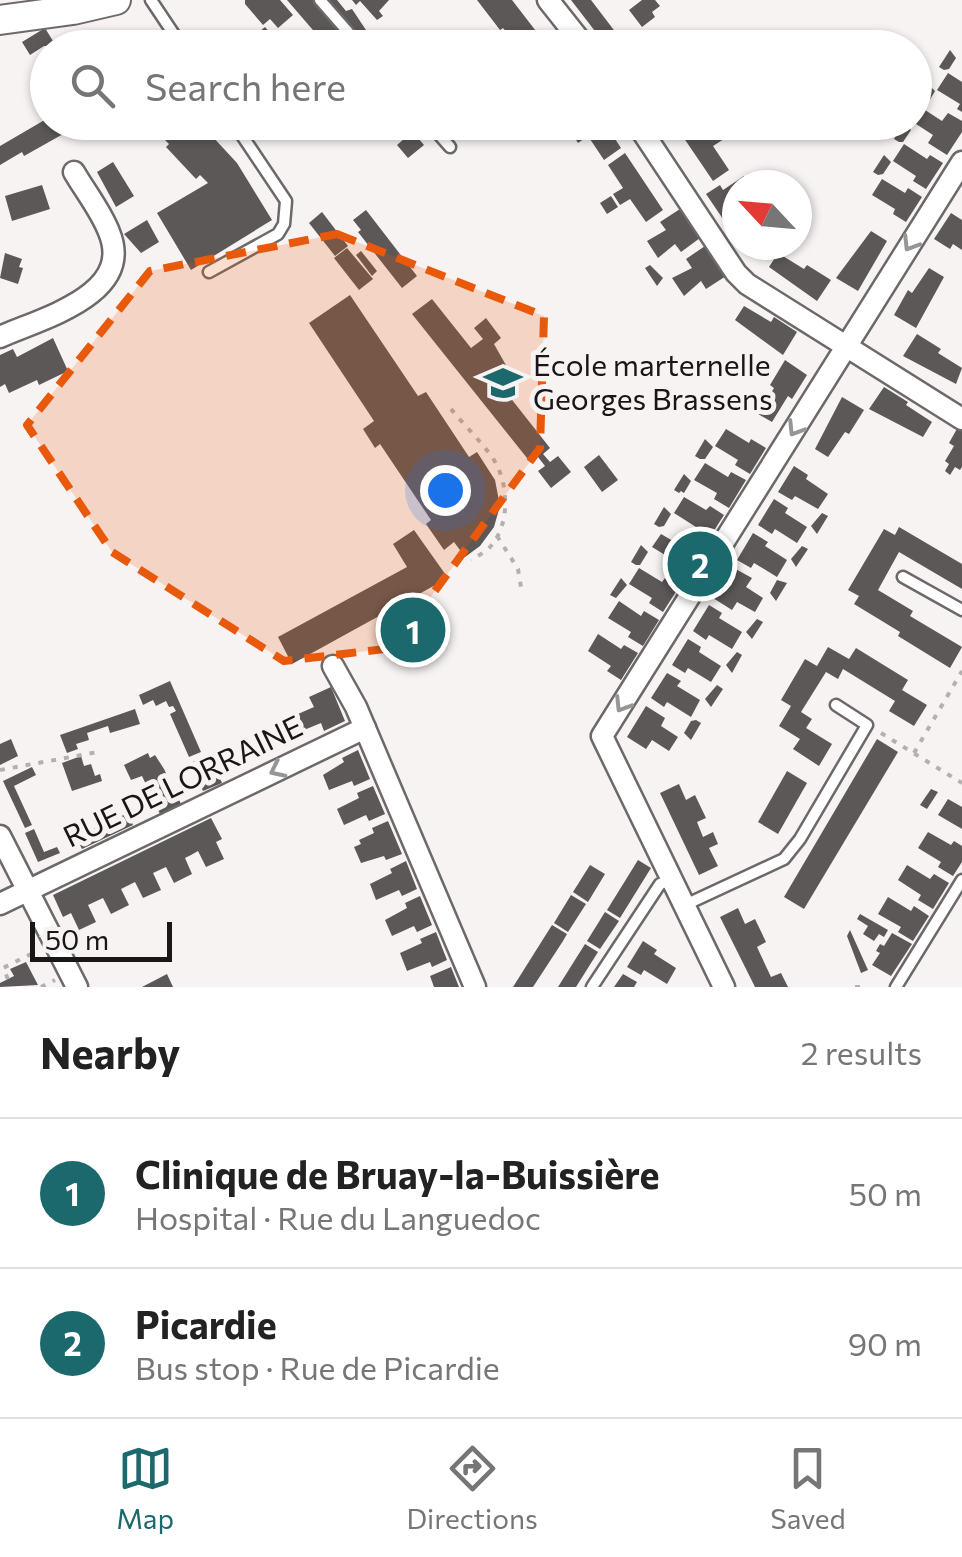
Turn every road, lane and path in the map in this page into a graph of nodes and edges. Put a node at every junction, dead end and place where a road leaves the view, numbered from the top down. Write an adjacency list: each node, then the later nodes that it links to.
1 (116, 0): 5 (street)
2 (151, 0): 6 (lane)
3 (320, 0): 7 (lane)
4 (548, 0): 8 (street)
5 (0, 20)
6 (171, 30)
7 (346, 30)
8 (572, 30)
9 (245, 140): 15 (lane)
10 (444, 140): 12 (lane)
11 (648, 140): 17 (street)
12 (450, 147)
13 (962, 162): 17 (street, one-way to 17)
14 (74, 172): 16 (street)
15 (209, 272)
16 (0, 336)
17 (846, 347): 19 (street); 35 (street, one-way to 35)
18 (451, 409): 20 (path)
19 (962, 419)
20 (496, 536): 21 (path); 23 (path)
21 (471, 560)
22 (902, 577): 24 (lane)
23 (521, 587)
24 (962, 610)
25 (333, 666): 29 (street)
26 (962, 670): 31 (path)
27 (836, 705): 28 (lane)
28 (867, 725): 31 (path); 39 (lane)
29 (365, 728): 37 (street, RUE DE LORRAINE, one-way to 37); 44 (street)
30 (98, 752): 32 (path)
31 (914, 754): 33 (path)
32 (0, 770)
33 (962, 782)
34 (0, 836): 37 (street)
35 (672, 879): 39 (street); 45 (lane)
36 (962, 880): 49 (lane)
37 (27, 890): 38 (street, RUE DE LORRAINE); 42 (street)
38 (0, 904)
39 (685, 906): 46 (street)
40 (42, 949): 41 (path)
41 (8, 979)
42 (66, 983): 43 (path)
43 (42, 987)
44 (475, 987)
45 (592, 987)
46 (724, 987)
47 (855, 987): 48 (path)
48 (865, 987)
49 (896, 987)

